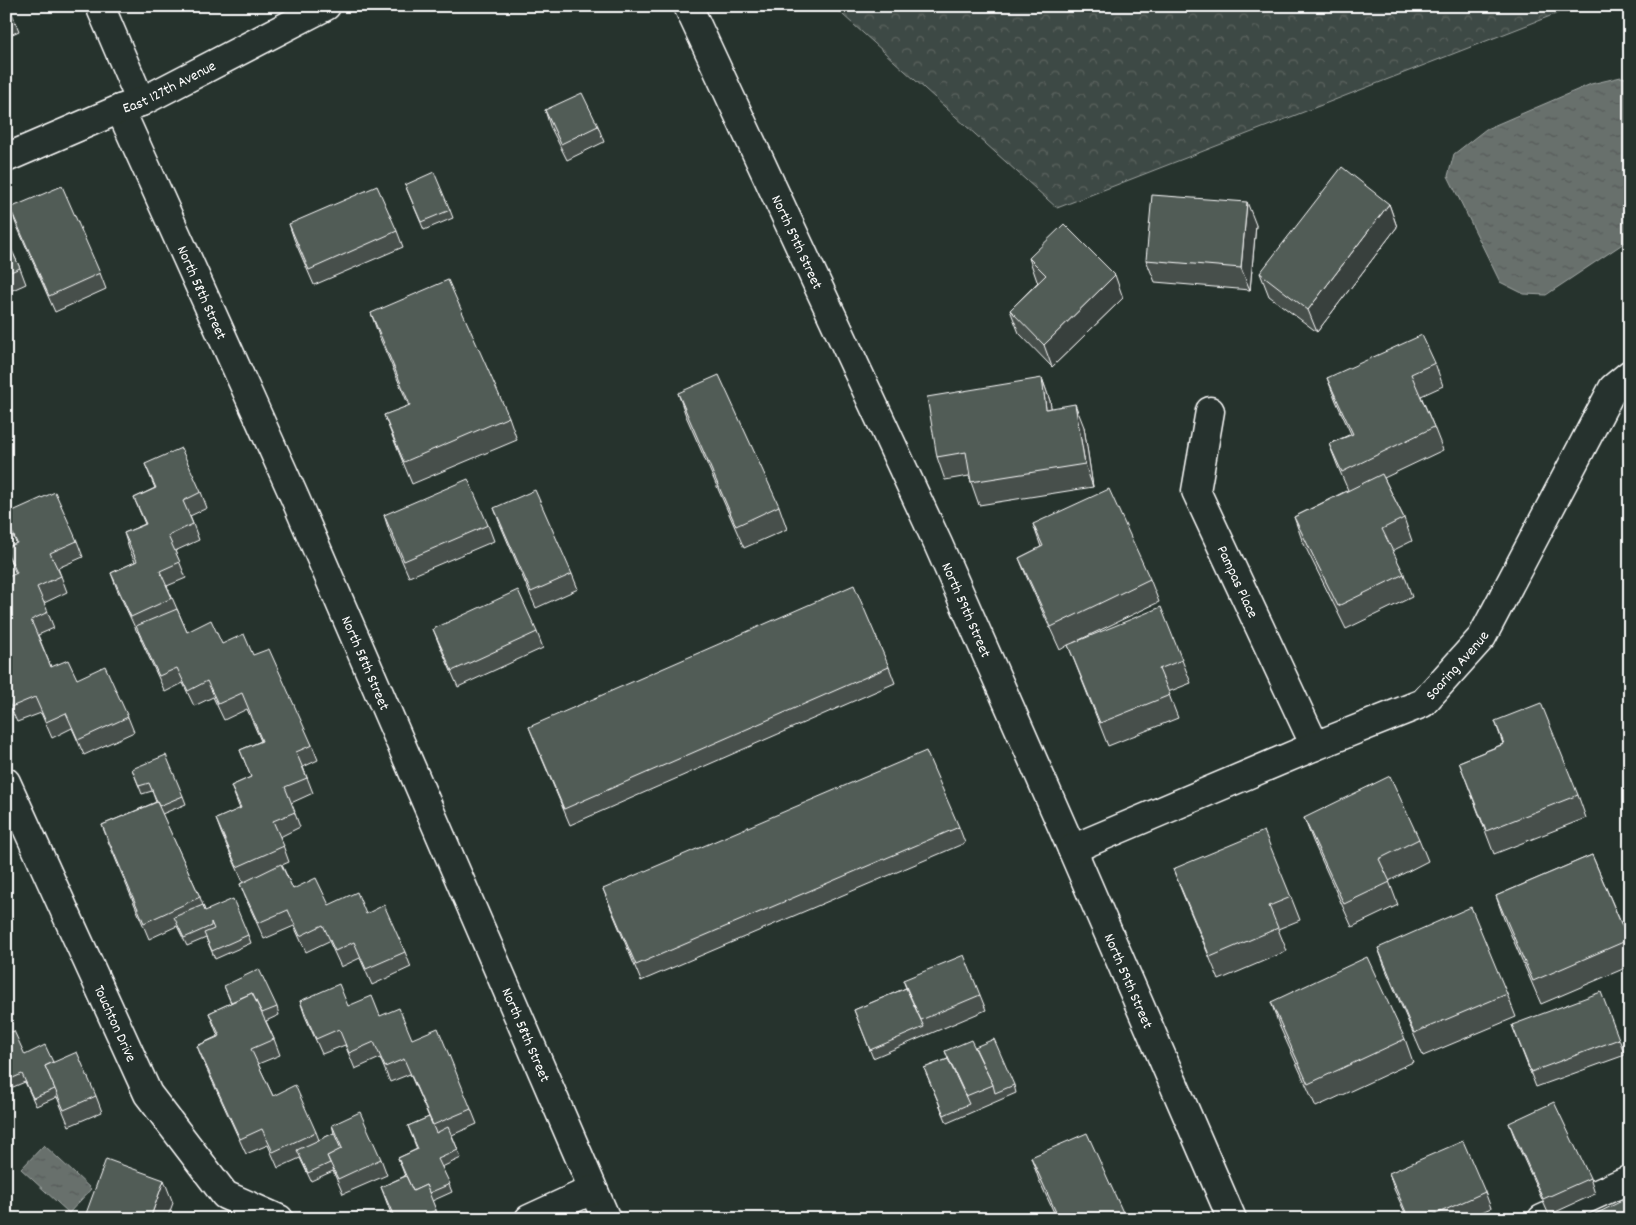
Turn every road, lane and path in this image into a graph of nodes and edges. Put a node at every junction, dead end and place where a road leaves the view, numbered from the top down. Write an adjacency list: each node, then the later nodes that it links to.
1 (100, 6): 4 (street, North 58th Street)
2 (326, 6): 4 (street, East 127th Avenue)
3 (688, 6): 10 (street, North 59th Street)
4 (130, 105): 5 (street, East 127th Avenue); 12 (street, North 58th Street)
5 (6, 158)
6 (1630, 374): 8 (street, Soaring Avenue)
7 (1210, 411): 8 (street, Pampas Place)
8 (1315, 746): 10 (street, Soaring Avenue)
9 (6, 782): 13 (street, Touchton Drive)
10 (1072, 849): 17 (street, North 59th Street)
11 (1630, 1179): 18 (street)
12 (592, 1190): 15 (street); 16 (street, North 58th Street)
13 (223, 1207): 14 (street, Touchton Drive)
14 (279, 1219)
15 (529, 1219)
16 (606, 1219)
17 (1232, 1219)
18 (1542, 1219)

